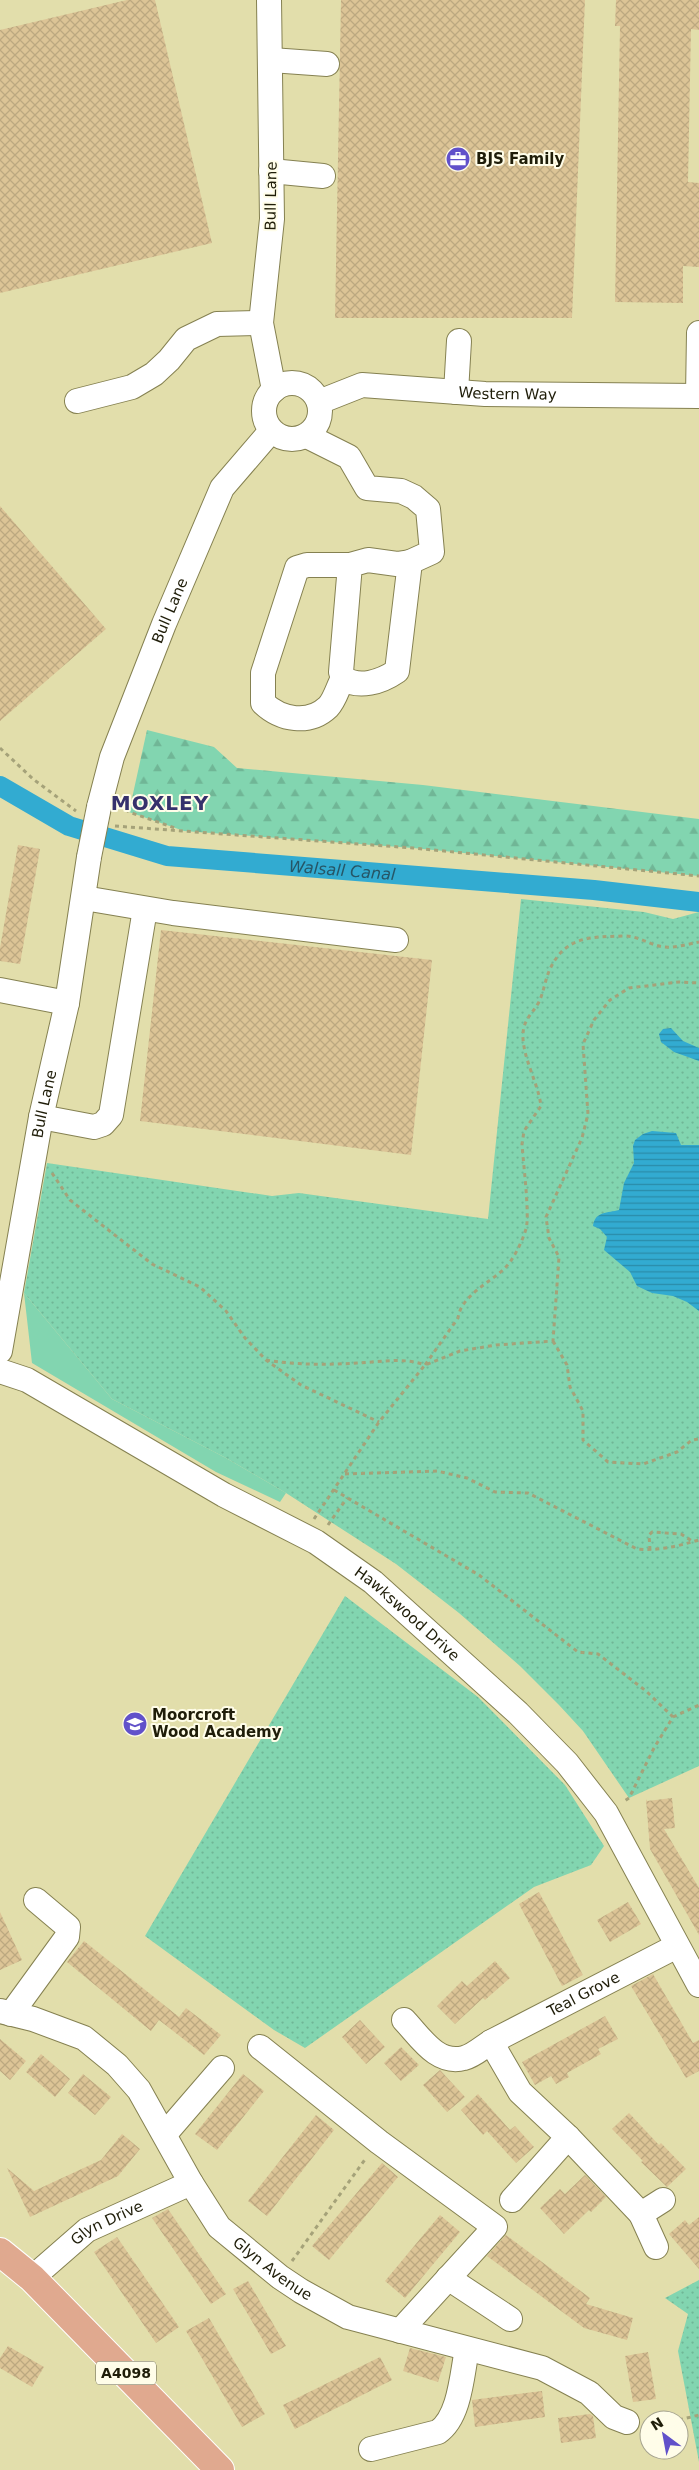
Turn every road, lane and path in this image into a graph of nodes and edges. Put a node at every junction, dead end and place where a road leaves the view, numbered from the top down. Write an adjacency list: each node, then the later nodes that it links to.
1 (269, 0): 2 (street, Bull Lane)
2 (270, 60): 3 (street); 4 (street, Bull Lane)
3 (327, 64)
4 (271, 171): 5 (street); 6 (street, Bull Lane)
5 (324, 176)
6 (261, 323): 9 (street, Bull Lane); 12 (street)
7 (699, 333): 11 (street)
8 (459, 341): 10 (street)
9 (274, 390): 13 (street); 14 (street)
10 (456, 392): 11 (street, Western Way); 13 (street, Western Way)
11 (698, 396)
12 (77, 401)
13 (319, 402): 15 (street)
14 (271, 431): 15 (street); 20 (street, Bull Lane)
15 (306, 436): 16 (street)
16 (410, 562): 17 (street); 18 (street)
17 (350, 565): 18 (street); 18 (street)
18 (342, 678)
19 (0, 748): 20 (path)
20 (97, 810): 21 (path); 21 (path); 23 (street, Bull Lane, bridge)
21 (184, 831): 22 (path)
22 (699, 876)
23 (84, 898): 24 (street); 29 (street, Bull Lane)
24 (144, 909): 25 (street); 30 (street)
25 (396, 940)
26 (699, 942): 36 (path)
27 (699, 983): 33 (path)
28 (0, 990): 29 (street)
29 (67, 1003): 30 (street, Bull Lane)
30 (41, 1117): 32 (street, Bull Lane)
31 (51, 1170): 35 (path)
32 (7, 1269): 34 (street, Bull Lane)
33 (553, 1341): 36 (path); 39 (path)
34 (0, 1352)
35 (266, 1360): 36 (path); 38 (path)
36 (425, 1365): 38 (path)
37 (0, 1371): 50 (street, Hawkswood Drive)
38 (379, 1422): 40 (path)
39 (699, 1439)
40 (344, 1474): 41 (path); 47 (path)
41 (334, 1490): 42 (path); 43 (path)
42 (347, 1498): 44 (path); 49 (path)
43 (310, 1526)
44 (323, 1532)
45 (699, 1540): 46 (path)
46 (692, 1542): 47 (path); 47 (path)
47 (650, 1550)
48 (699, 1705): 49 (path)
49 (673, 1717): 50 (path)
50 (606, 1813): 52 (street, Hawkswood Drive)
51 (36, 1900): 54 (street)
52 (677, 1946): 53 (street, Hawkswood Drive); 56 (street, Teal Grove)
53 (699, 1985)
54 (6, 2012): 59 (street, Glyn Avenue)
55 (404, 2020): 56 (street, Teal Grove)
56 (491, 2042): 60 (street)
57 (260, 2048): 61 (street)
58 (222, 2068): 59 (street)
59 (165, 2134): 62 (street, Glyn Avenue)
60 (568, 2137): 63 (street); 65 (street)
61 (378, 2142): 68 (path); 70 (street)
62 (191, 2183): 68 (street, Glyn Avenue); 69 (street, Glyn Drive)
63 (512, 2200)
64 (663, 2200): 65 (street)
65 (641, 2214): 66 (street)
66 (656, 2246)
67 (0, 2252): 69 (main road, A4098)
68 (280, 2277): 72 (street, Glyn Avenue)
69 (32, 2278): 76 (main road, A4098)
70 (448, 2278): 71 (street); 72 (street)
71 (510, 2319)
72 (400, 2331): 73 (street, Glyn Avenue)
73 (467, 2349): 74 (street, Glyn Avenue); 75 (street)
74 (627, 2422)
75 (371, 2449)
76 (220, 2470)

